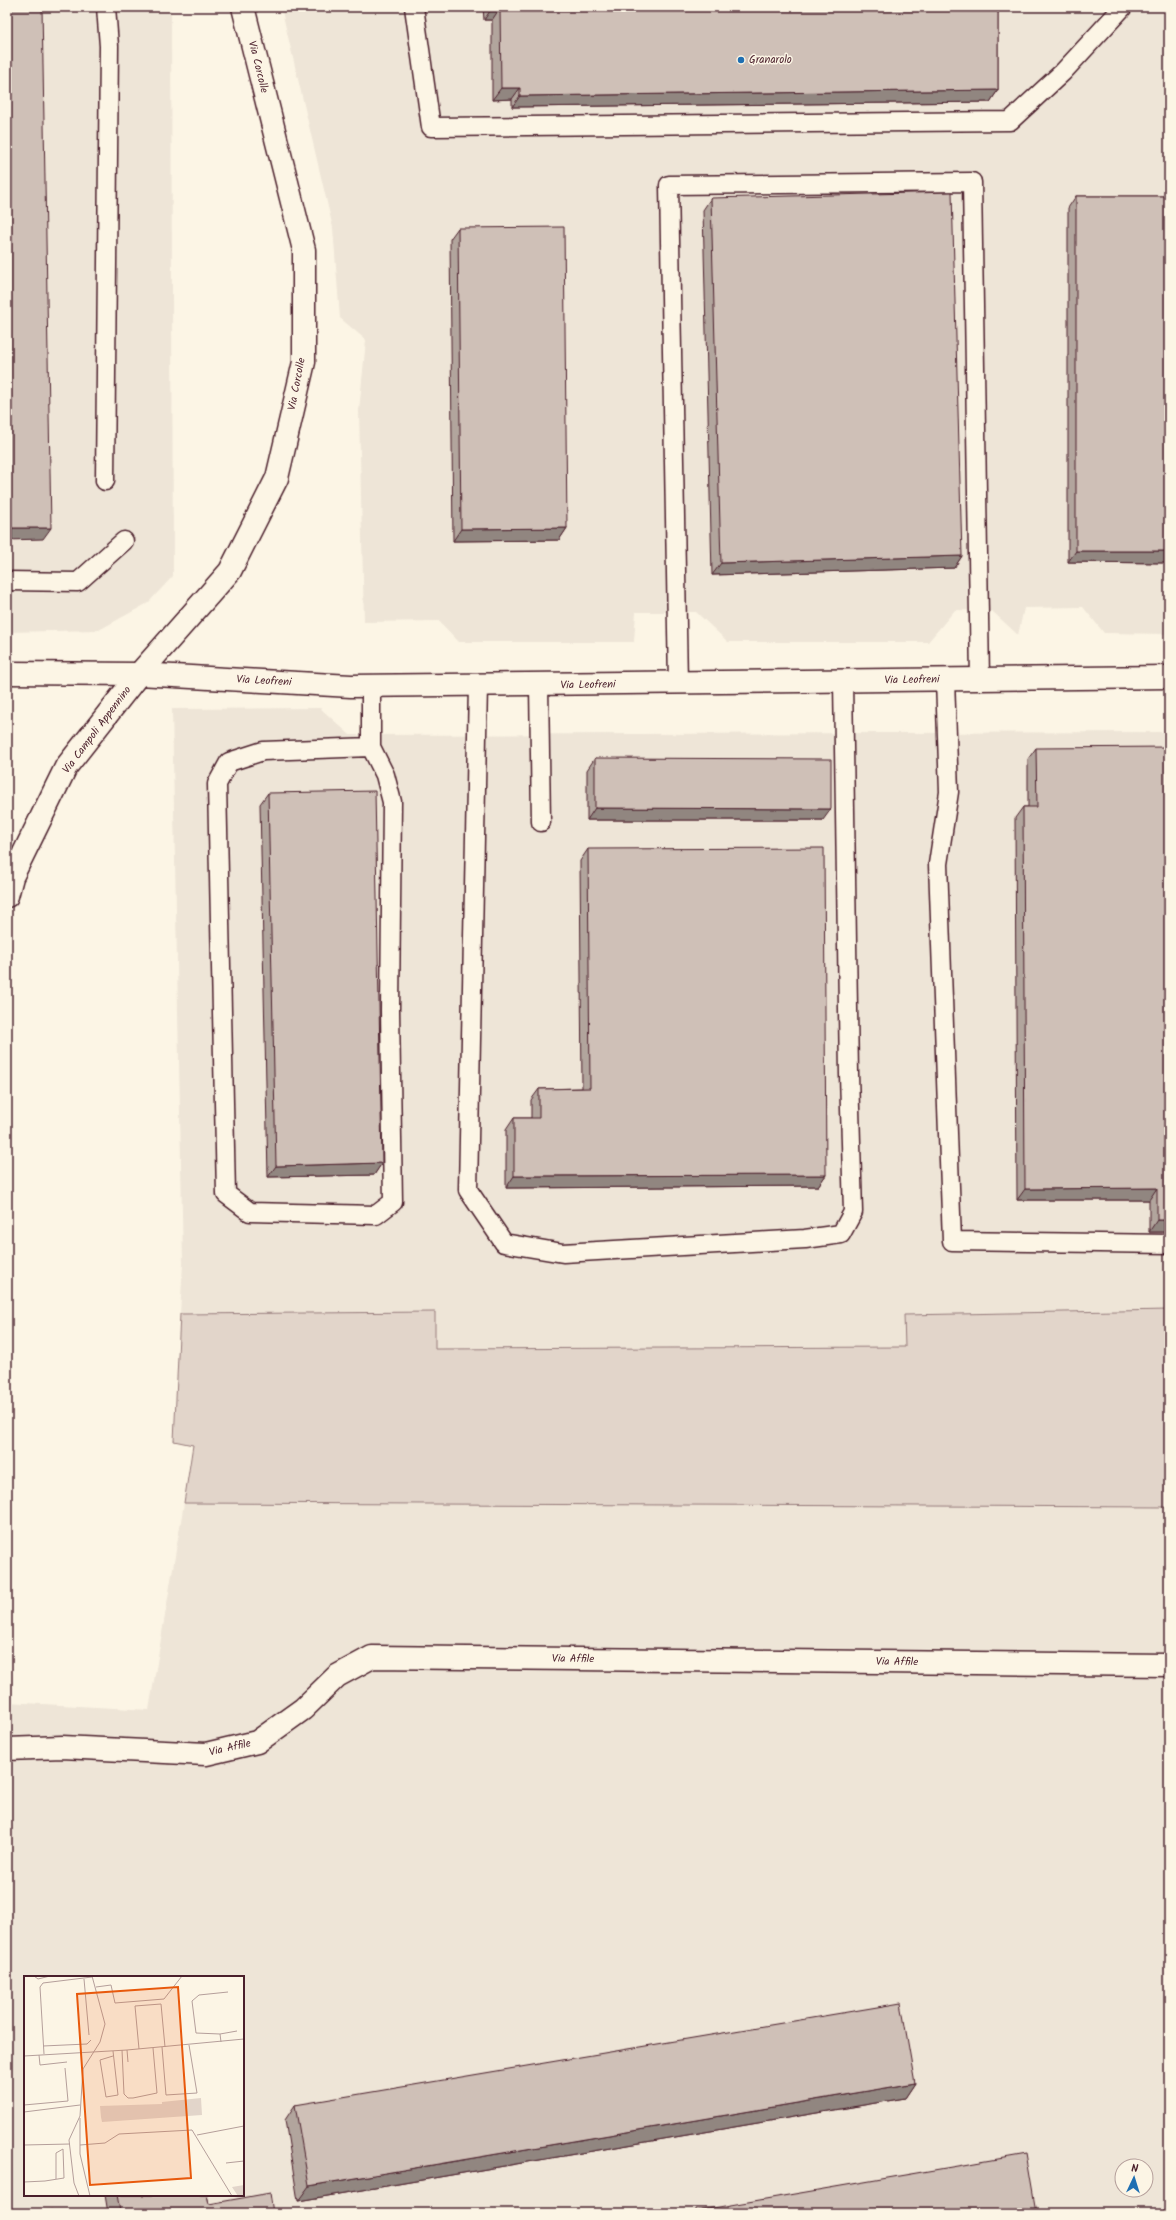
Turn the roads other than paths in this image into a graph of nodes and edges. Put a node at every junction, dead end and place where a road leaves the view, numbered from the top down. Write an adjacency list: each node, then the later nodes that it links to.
1 (106, 7): 5 (lane)
2 (243, 7): 9 (street, Via Corcolle)
3 (414, 7): 4 (lane)
4 (1123, 7)
5 (105, 481)
6 (124, 542): 7 (lane)
7 (7, 581)
8 (7, 673): 9 (street, Via Leofreni)
9 (139, 674): 17 (street, Via Leofreni); 20 (street, Via Campoli Appennino)
10 (1169, 677): 12 (street, Via Leofreni)
11 (945, 680): 12 (street, Via Leofreni); 13 (street, Via Leofreni); 21 (lane)
12 (980, 680): 14 (lane)
13 (843, 681): 14 (street, Via Leofreni); 15 (lane)
14 (678, 684): 16 (street, Via Leofreni)
15 (478, 685): 16 (street, Via Leofreni); 17 (street, Via Leofreni)
16 (539, 685): 19 (lane)
17 (371, 686): 18 (lane)
18 (371, 746): 18 (lane)
19 (541, 822)
20 (7, 896)
21 (1169, 1244)
22 (1169, 1665): 23 (street, Via Affile)
23 (7, 1749)

